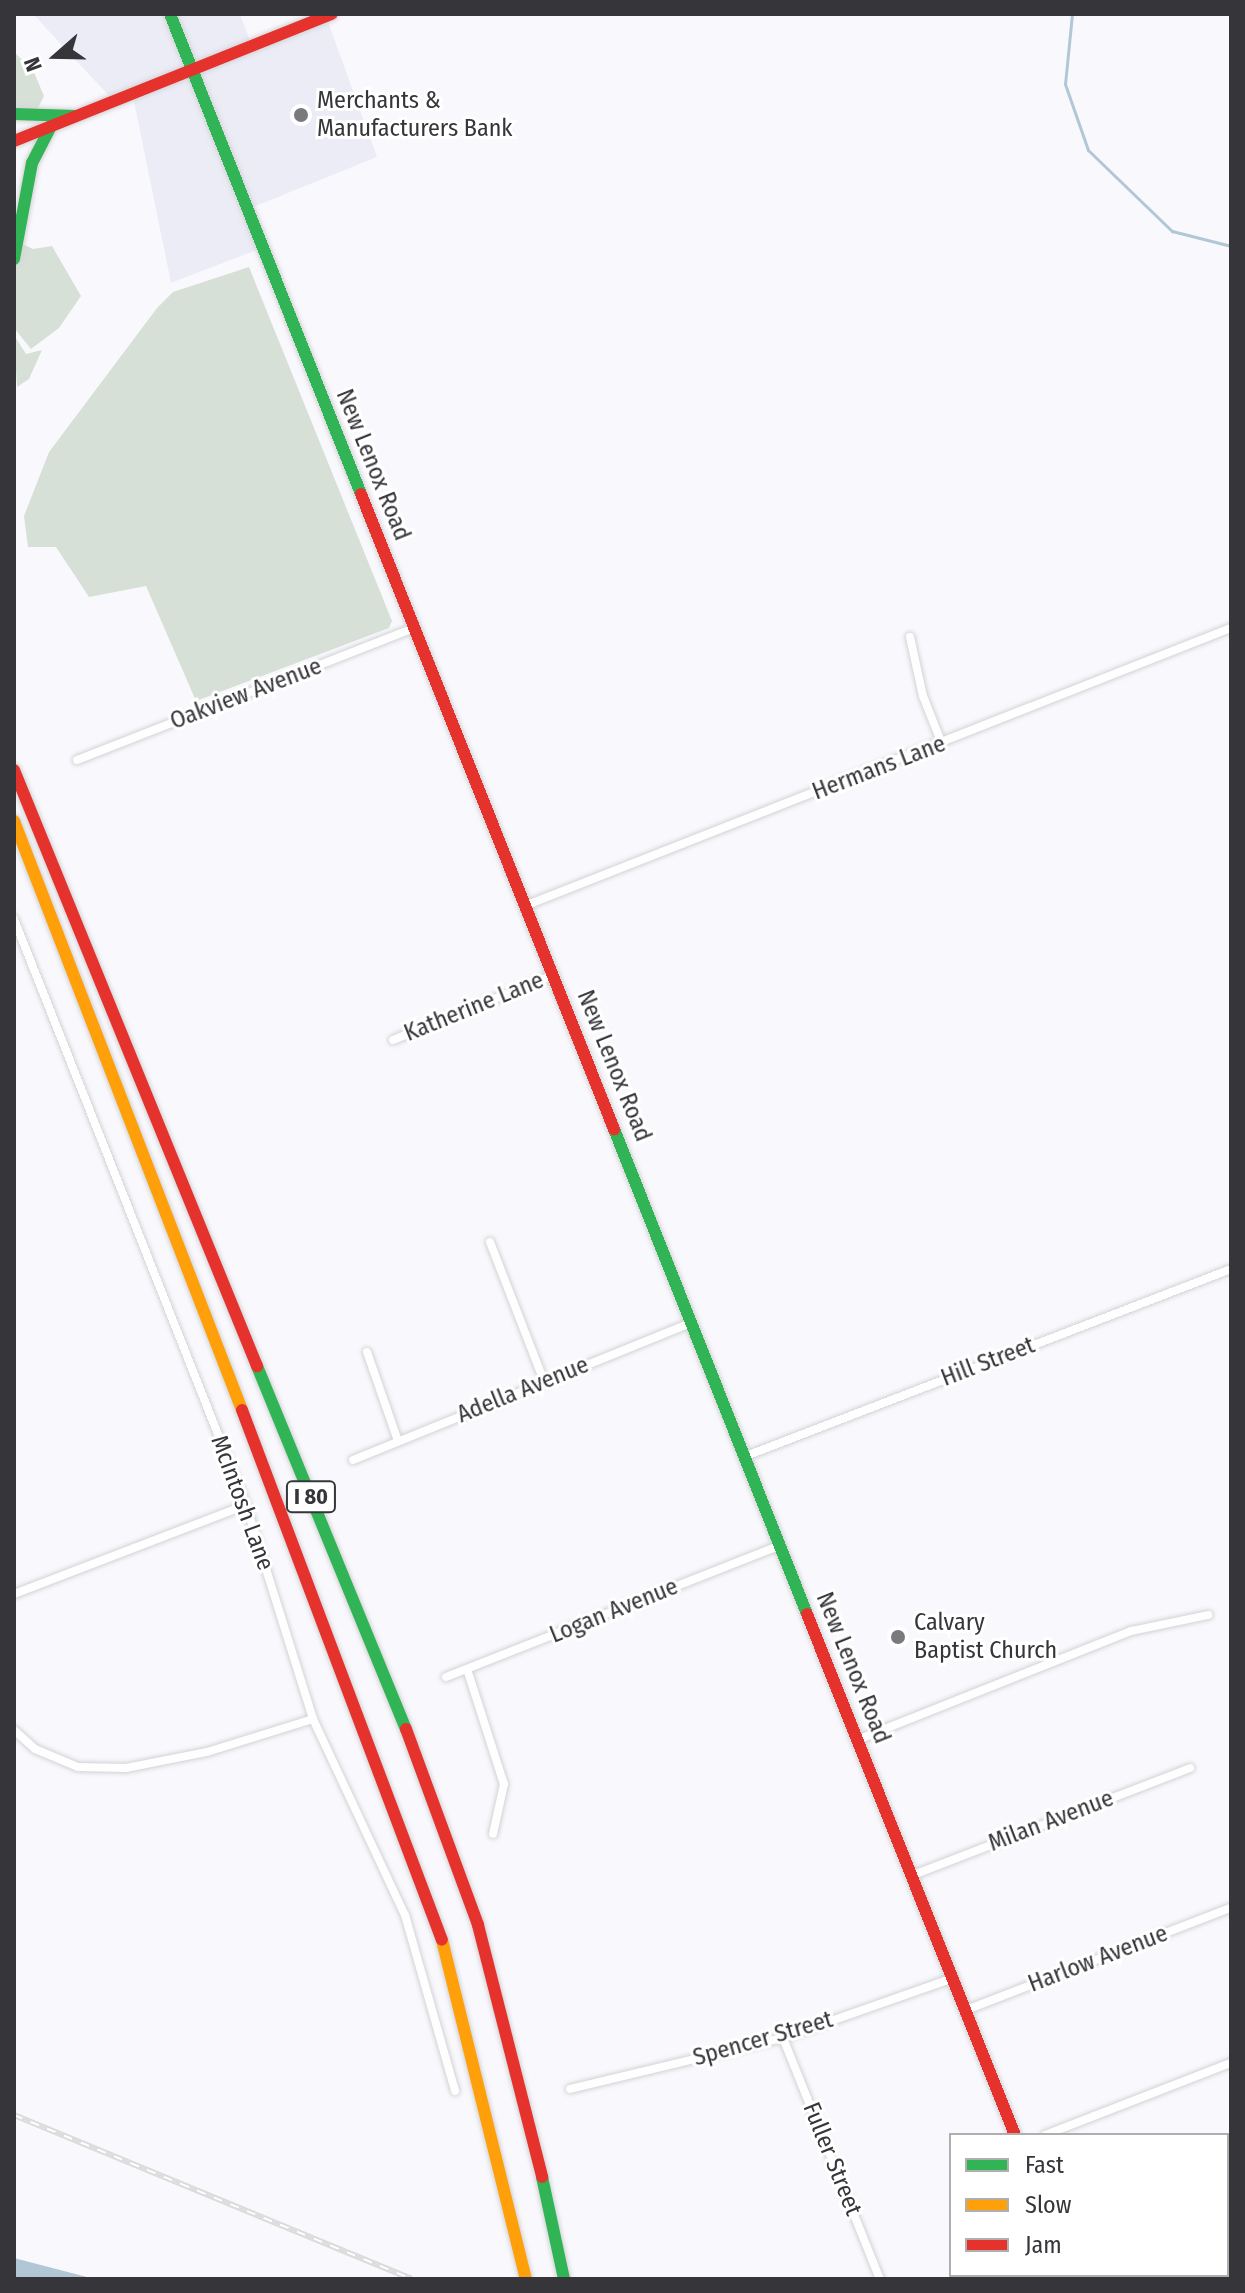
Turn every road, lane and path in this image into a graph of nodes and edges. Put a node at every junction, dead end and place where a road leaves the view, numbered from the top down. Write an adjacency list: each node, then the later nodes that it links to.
1 (170, 14): 3 (main road, New Lenox Road)
2 (332, 14): 3 (main road)
3 (191, 68): 5 (main road); 11 (main road, New Lenox Road)
4 (14, 114): 5 (main road)
5 (76, 116): 6 (main road)
6 (51, 126): 7 (main road); 9 (main road)
7 (14, 141)
8 (14, 186): 9 (main road)
9 (22, 213): 10 (main road)
10 (14, 259)
11 (414, 628): 15 (street, Oakview Avenue); 18 (main road, New Lenox Road)
12 (1231, 628): 14 (street, Hermans Lane)
13 (910, 637): 14 (street)
14 (942, 744): 18 (street, Hermans Lane)
15 (77, 760)
16 (14, 770): 52 (main road, I 80)
17 (14, 821): 51 (main road, I 80)
18 (527, 905): 20 (main road, New Lenox Road)
19 (14, 919): 30 (street, McIntosh Lane)
20 (554, 975): 21 (street, Katherine Lane); 24 (main road, New Lenox Road)
21 (393, 1040)
22 (490, 1242): 26 (street)
23 (1231, 1269): 28 (street, Hill Street)
24 (693, 1322): 26 (street, Adella Avenue); 28 (main road, New Lenox Road)
25 (367, 1352): 27 (street)
26 (544, 1381): 27 (street, Adella Avenue)
27 (398, 1441): 29 (street, Adella Avenue)
28 (746, 1456): 31 (main road, New Lenox Road)
29 (353, 1460)
30 (246, 1505): 32 (street); 36 (street, McIntosh Lane)
31 (781, 1545): 34 (street, Logan Avenue); 38 (main road, New Lenox Road)
32 (14, 1594)
33 (1208, 1615): 38 (street)
34 (467, 1669): 35 (street, Logan Avenue); 40 (street)
35 (446, 1677)
36 (313, 1719): 37 (street); 48 (street, McIntosh Lane)
37 (14, 1730)
38 (857, 1740): 41 (main road, New Lenox Road)
39 (1190, 1768): 41 (street, Milan Avenue)
40 (493, 1834)
41 (913, 1875): 43 (main road, New Lenox Road)
42 (1231, 1908): 44 (street, Harlow Avenue)
43 (953, 1978): 44 (main road, New Lenox Road); 45 (street, Spencer Street)
44 (966, 2010): 49 (main road, New Lenox Road)
45 (783, 2038): 47 (street, Spencer Street); 53 (street, Fuller Street)
46 (1231, 2063): 50 (street)
47 (570, 2089)
48 (455, 2091)
49 (1014, 2133)
50 (1050, 2133)
51 (526, 2279)
52 (564, 2279)
53 (880, 2279)

